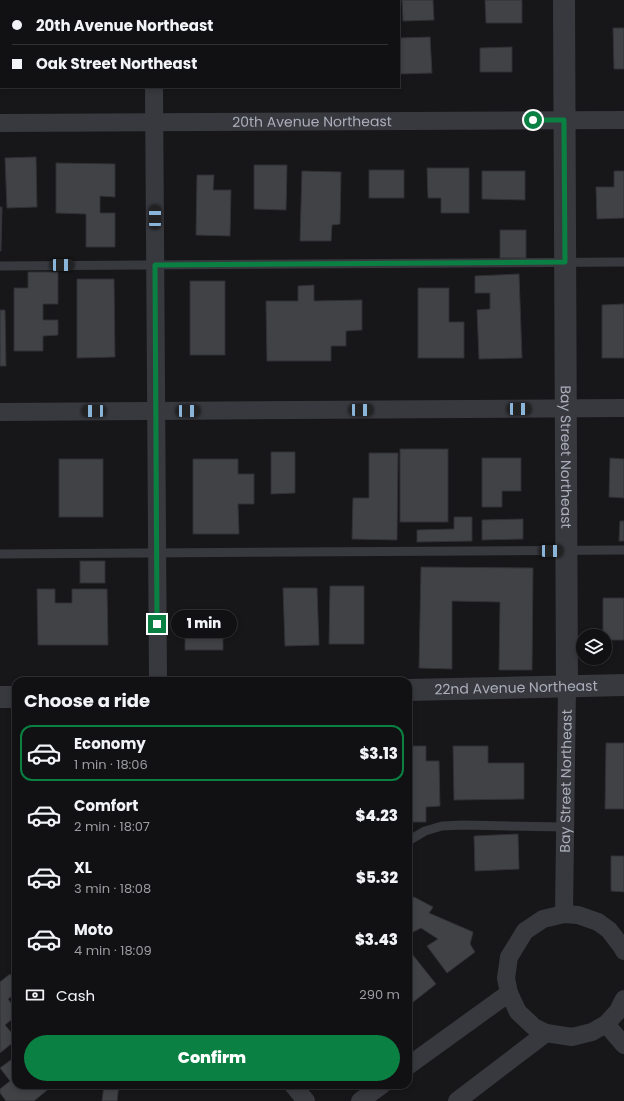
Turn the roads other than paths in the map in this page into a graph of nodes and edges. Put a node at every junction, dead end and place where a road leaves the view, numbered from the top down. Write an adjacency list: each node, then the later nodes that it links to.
1 (564, 0): 3 (street, Bay Street Northeast)
2 (154, 88): 5 (street)
3 (564, 120): 4 (street, 20th Avenue Northeast); 5 (street, 20th Avenue Northeast); 7 (street, Bay Street Northeast)
4 (624, 120)
5 (154, 122): 6 (street, 20th Avenue Northeast); 9 (street)
6 (0, 123)
7 (565, 262): 8 (lane); 9 (lane); 12 (street, Bay Street Northeast)
8 (624, 262)
9 (155, 265): 10 (lane); 13 (street)
10 (0, 266)
11 (624, 408): 12 (street)
12 (566, 409): 13 (street); 16 (street, Bay Street Northeast)
13 (156, 411): 14 (street); 17 (street)
14 (0, 412)
15 (624, 550): 16 (lane)
16 (567, 551): 17 (lane); 21 (street, Bay Street Northeast)
17 (157, 553): 18 (lane); 19 (street)
18 (0, 554)
19 (158, 677)
20 (624, 685): 21 (street, 22nd Avenue Northeast)
21 (567, 687): 22 (street, 22nd Avenue Northeast); 25 (street, Bay Street Northeast)
22 (412, 690)
23 (0, 697): 24 (street)
24 (12, 697)
25 (565, 827): 26 (lane); 27 (street, Bay Street Northeast)
26 (412, 839)
27 (564, 914): 28 (street); 29 (street)
28 (624, 951)
29 (509, 993): 31 (street); 33 (street)
30 (618, 1011): 31 (street); 32 (street)
31 (546, 1033): 38 (street)
32 (624, 1045)
33 (412, 1063)
34 (296, 1089): 36 (street)
35 (376, 1089): 37 (street)
36 (306, 1101)
37 (360, 1101)
38 (457, 1101)

